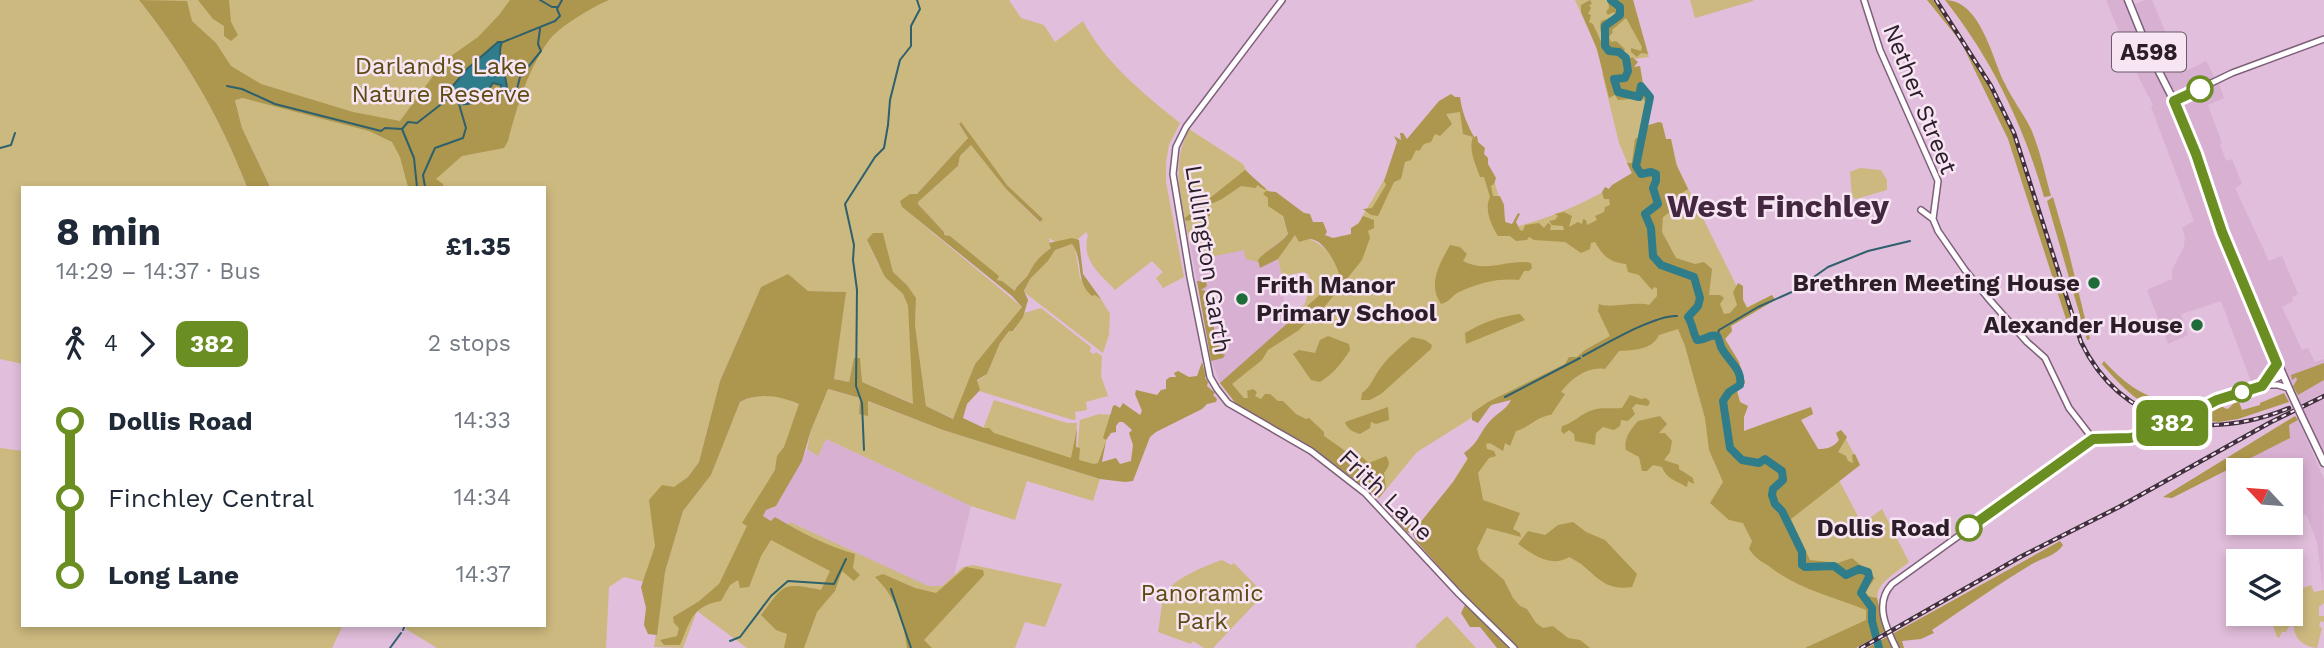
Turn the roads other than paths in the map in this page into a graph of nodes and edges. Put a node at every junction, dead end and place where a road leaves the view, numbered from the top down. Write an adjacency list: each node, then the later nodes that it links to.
1 (1282, 0): 11 (street, Lullington Garth)
2 (1864, 0): 7 (street, Nether Street)
3 (2128, 0): 5 (main road, A598)
4 (2324, 39): 5 (street)
5 (2174, 101): 8 (main road, A598)
6 (1921, 210): 7 (street)
7 (1933, 219): 13 (street)
8 (2277, 364): 9 (main road, A598); 10 (street)
9 (2283, 375): 10 (street); 12 (main road, A598)
10 (2262, 386): 12 (street); 13 (street, bridge)
11 (1217, 389): 15 (street, Frith Lane)
12 (2289, 389): 14 (main road, A598, bridge)
13 (2093, 439): 16 (street)
14 (2324, 463)
15 (1514, 648)
16 (1896, 648)

